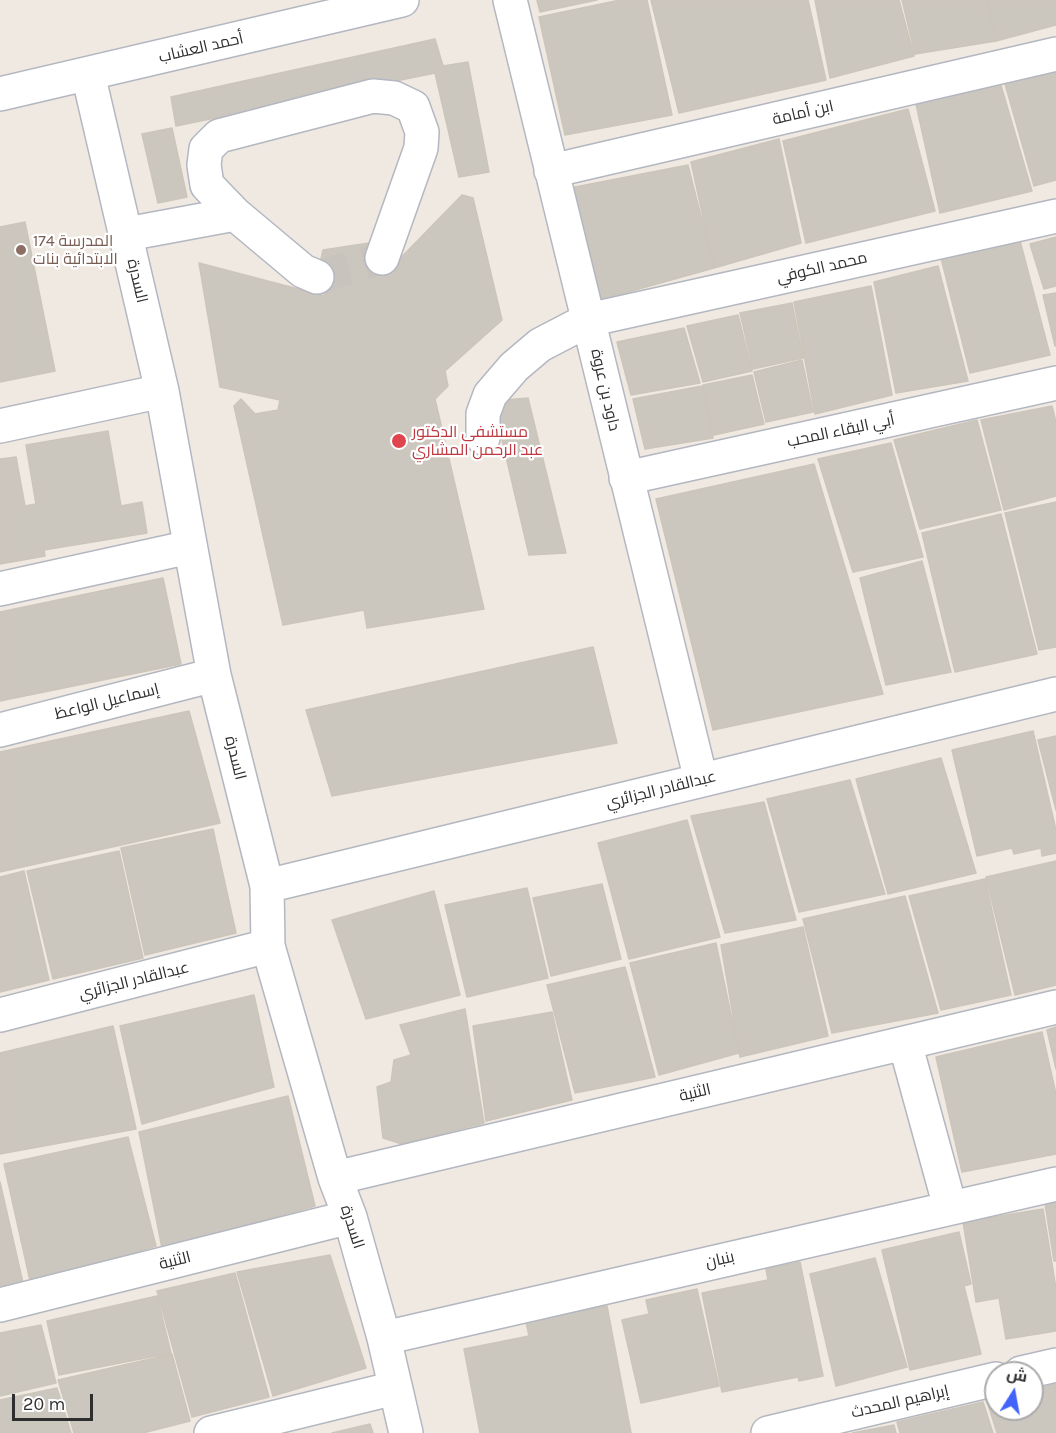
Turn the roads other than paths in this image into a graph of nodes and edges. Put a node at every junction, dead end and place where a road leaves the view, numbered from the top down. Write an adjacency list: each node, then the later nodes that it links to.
1 (402, 0): 4 (street, أحمد العشاب)
2 (510, 0): 6 (street, داود بن عروة)
3 (1056, 54): 6 (street, ابن أمامة)
4 (88, 74): 5 (street, أحمد العشاب); 9 (street, السدرة)
5 (0, 94)
6 (551, 171): 12 (street, داود بن عروة)
7 (235, 214): 9 (street); 10 (street); 11 (street)
8 (1056, 216): 12 (street, محمد الكوفي)
9 (127, 234): 14 (street, السدرة)
10 (382, 258)
11 (317, 277)
12 (588, 320): 16 (street, محمد الكوفي); 17 (street, داود بن عروة)
13 (1056, 383): 17 (street, أبي البقاء المحب)
14 (162, 391): 15 (street); 18 (street, السدرة)
15 (0, 426)
16 (483, 438)
17 (626, 478): 23 (street, داود بن عروة)
18 (190, 547): 19 (street); 20 (street, السدرة)
19 (0, 589)
20 (214, 675): 22 (street, إسماعيل الواعظ); 24 (street, السدرة)
21 (1056, 694): 23 (street, عبدالقادر الجزائري)
22 (0, 730)
23 (701, 780): 24 (street, عبدالقادر الجزائري)
24 (267, 886): 25 (street, السدرة)
25 (268, 946): 27 (street, عبدالقادر الجزائري); 29 (street, السدرة)
26 (1056, 1007): 28 (street, الثنية)
27 (0, 1016)
28 (905, 1043): 29 (street, الثنية); 31 (street)
29 (335, 1178): 32 (street, السدرة)
30 (1056, 1184): 31 (street, بنبان)
31 (950, 1207): 34 (street, بنبان)
32 (350, 1217): 33 (street, الثنية); 34 (street, السدرة)
33 (0, 1305)
34 (384, 1338): 36 (street, السدرة)
35 (984, 1382): 39 (street, إبراهيم المحدث)
36 (395, 1388): 37 (street); 38 (street, السدرة)
37 (211, 1433)
38 (406, 1433)
39 (768, 1433)

